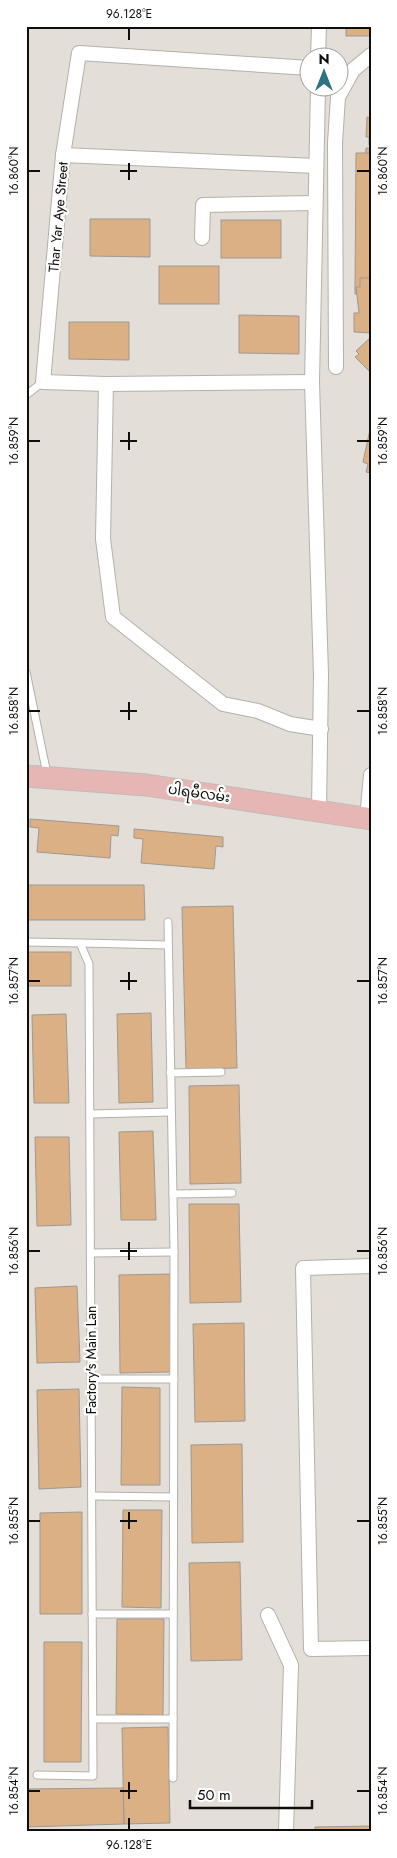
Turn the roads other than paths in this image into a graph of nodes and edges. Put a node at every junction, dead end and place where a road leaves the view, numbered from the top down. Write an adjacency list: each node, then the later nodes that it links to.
1 (319, 26): 2 (street)
2 (318, 48)
3 (371, 55): 10 (street)
4 (300, 67): 6 (street, Thar Yar Aye Street)
5 (318, 98): 7 (street)
6 (63, 155): 7 (street); 11 (street, Thar Yar Aye Street)
7 (316, 166): 8 (street)
8 (315, 203): 9 (street); 12 (street)
9 (202, 238)
10 (336, 367)
11 (42, 382): 13 (street); 14 (lane)
12 (312, 382): 13 (street); 16 (street)
13 (106, 384): 16 (street)
14 (26, 395)
15 (26, 672): 19 (lane)
16 (321, 729): 20 (street)
17 (371, 775): 21 (street)
18 (26, 776): 19 (main road, ပါရမီလမ်း)
19 (48, 778): 20 (main road, ပါရမီလမ်း)
20 (319, 810): 21 (main road, ပါရမီလမ်း)
21 (369, 819)
22 (168, 922): 25 (lane)
23 (26, 942): 24 (lane)
24 (80, 944): 25 (lane); 29 (lane, Factory's Main Lan)
25 (168, 945): 27 (lane)
26 (220, 1072): 27 (lane)
27 (170, 1073): 28 (lane)
28 (171, 1112): 29 (lane); 31 (lane)
29 (90, 1114): 33 (lane, Factory's Main Lan)
30 (232, 1193): 31 (lane)
31 (173, 1194): 32 (lane)
32 (174, 1252): 33 (lane); 36 (lane)
33 (91, 1253): 35 (lane, Factory's Main Lan)
34 (371, 1266): 42 (street)
35 (91, 1379): 36 (lane); 37 (lane, Factory's Main Lan)
36 (174, 1379): 38 (lane)
37 (92, 1496): 38 (lane); 39 (lane, Factory's Main Lan)
38 (174, 1497): 40 (lane)
39 (92, 1614): 40 (lane); 43 (lane, Factory's Main Lan)
40 (173, 1614): 44 (lane)
41 (268, 1615): 47 (street)
42 (371, 1648)
43 (93, 1719): 44 (lane); 45 (lane, Factory's Main Lan)
44 (173, 1719): 46 (lane)
45 (37, 1775)
46 (173, 1778)
47 (286, 1832)

